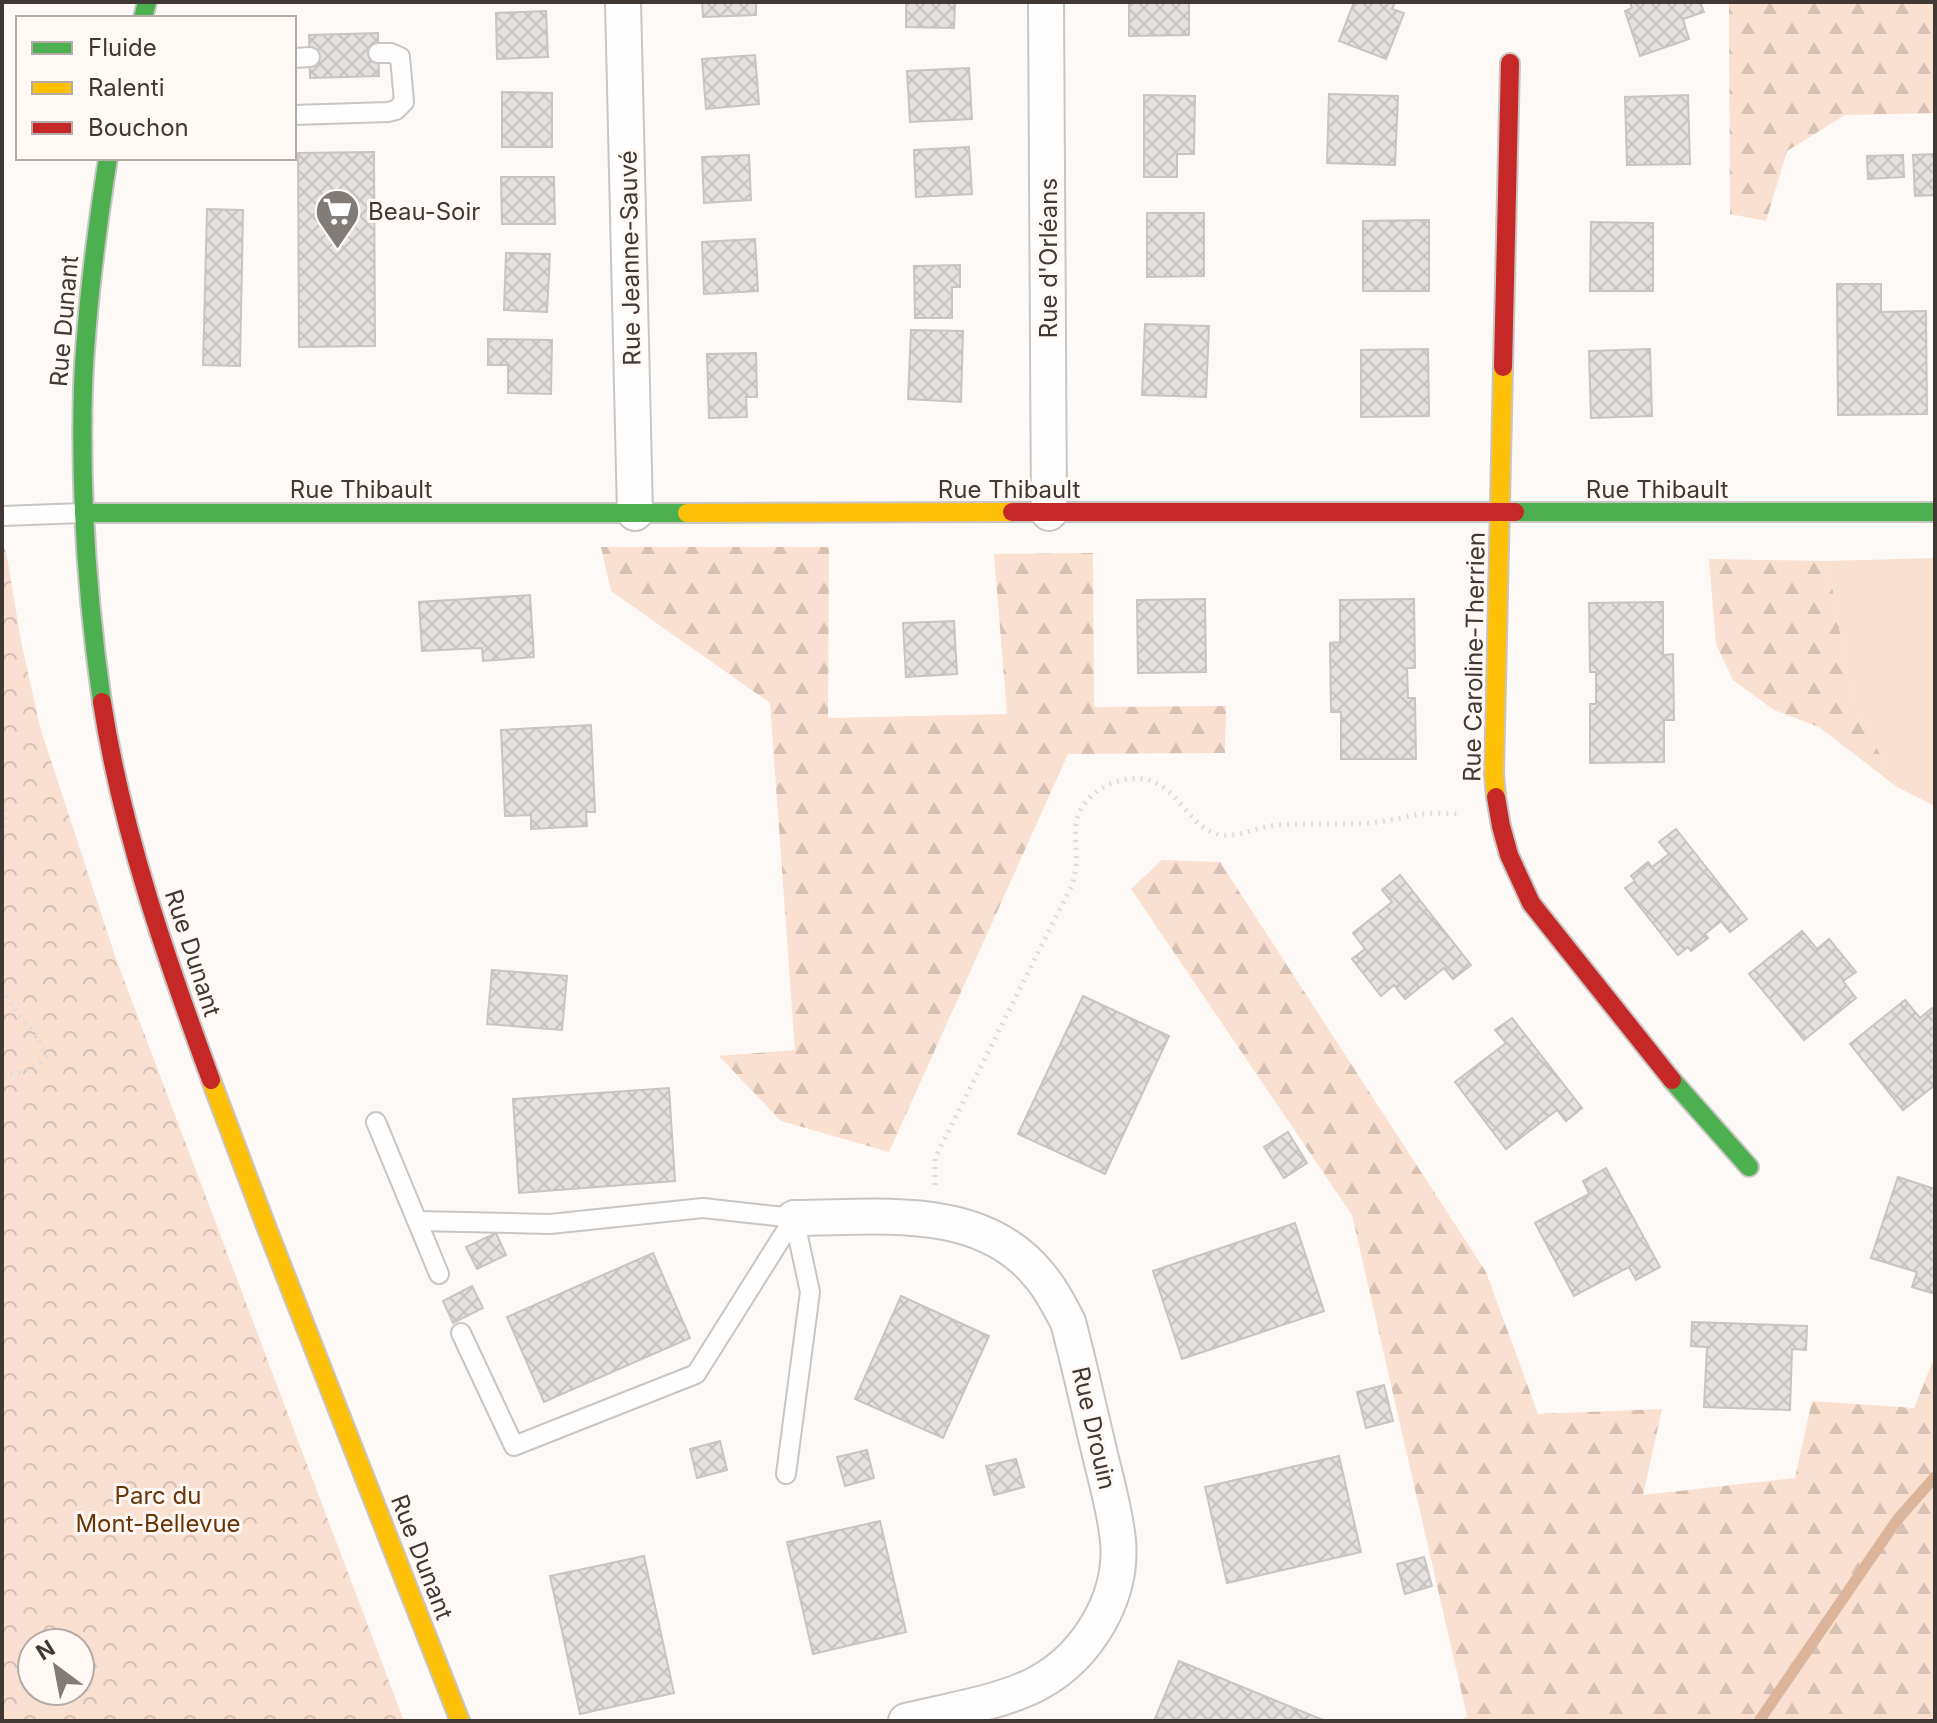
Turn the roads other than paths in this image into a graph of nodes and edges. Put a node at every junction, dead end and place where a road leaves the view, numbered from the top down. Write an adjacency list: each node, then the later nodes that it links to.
1 (623, 2): 9 (street, Rue Jeanne-Sauvé)
2 (1046, 2): 10 (street, Rue d'Orléans)
3 (378, 53): 5 (lane)
4 (1510, 63): 11 (street, Rue Caroline-Therrien)
5 (296, 115)
6 (108, 160): 8 (street, Rue Dunant)
7 (1935, 512): 11 (street, Rue Thibault)
8 (84, 513): 9 (street, Rue Thibault); 12 (lane); 20 (street, Rue Dunant)
9 (635, 513): 10 (street, Rue Thibault)
10 (1049, 513): 11 (street, Rue Thibault)
11 (1500, 514): 14 (street, Rue Caroline-Therrien)
12 (2, 516)
13 (376, 1122): 16 (lane)
14 (1749, 1167)
15 (794, 1218): 16 (lane); 18 (lane); 19 (lane); 21 (street, Rue Drouin)
16 (417, 1221): 17 (lane)
17 (439, 1274)
18 (461, 1333)
19 (786, 1474)
20 (460, 1721)
21 (906, 1721)

